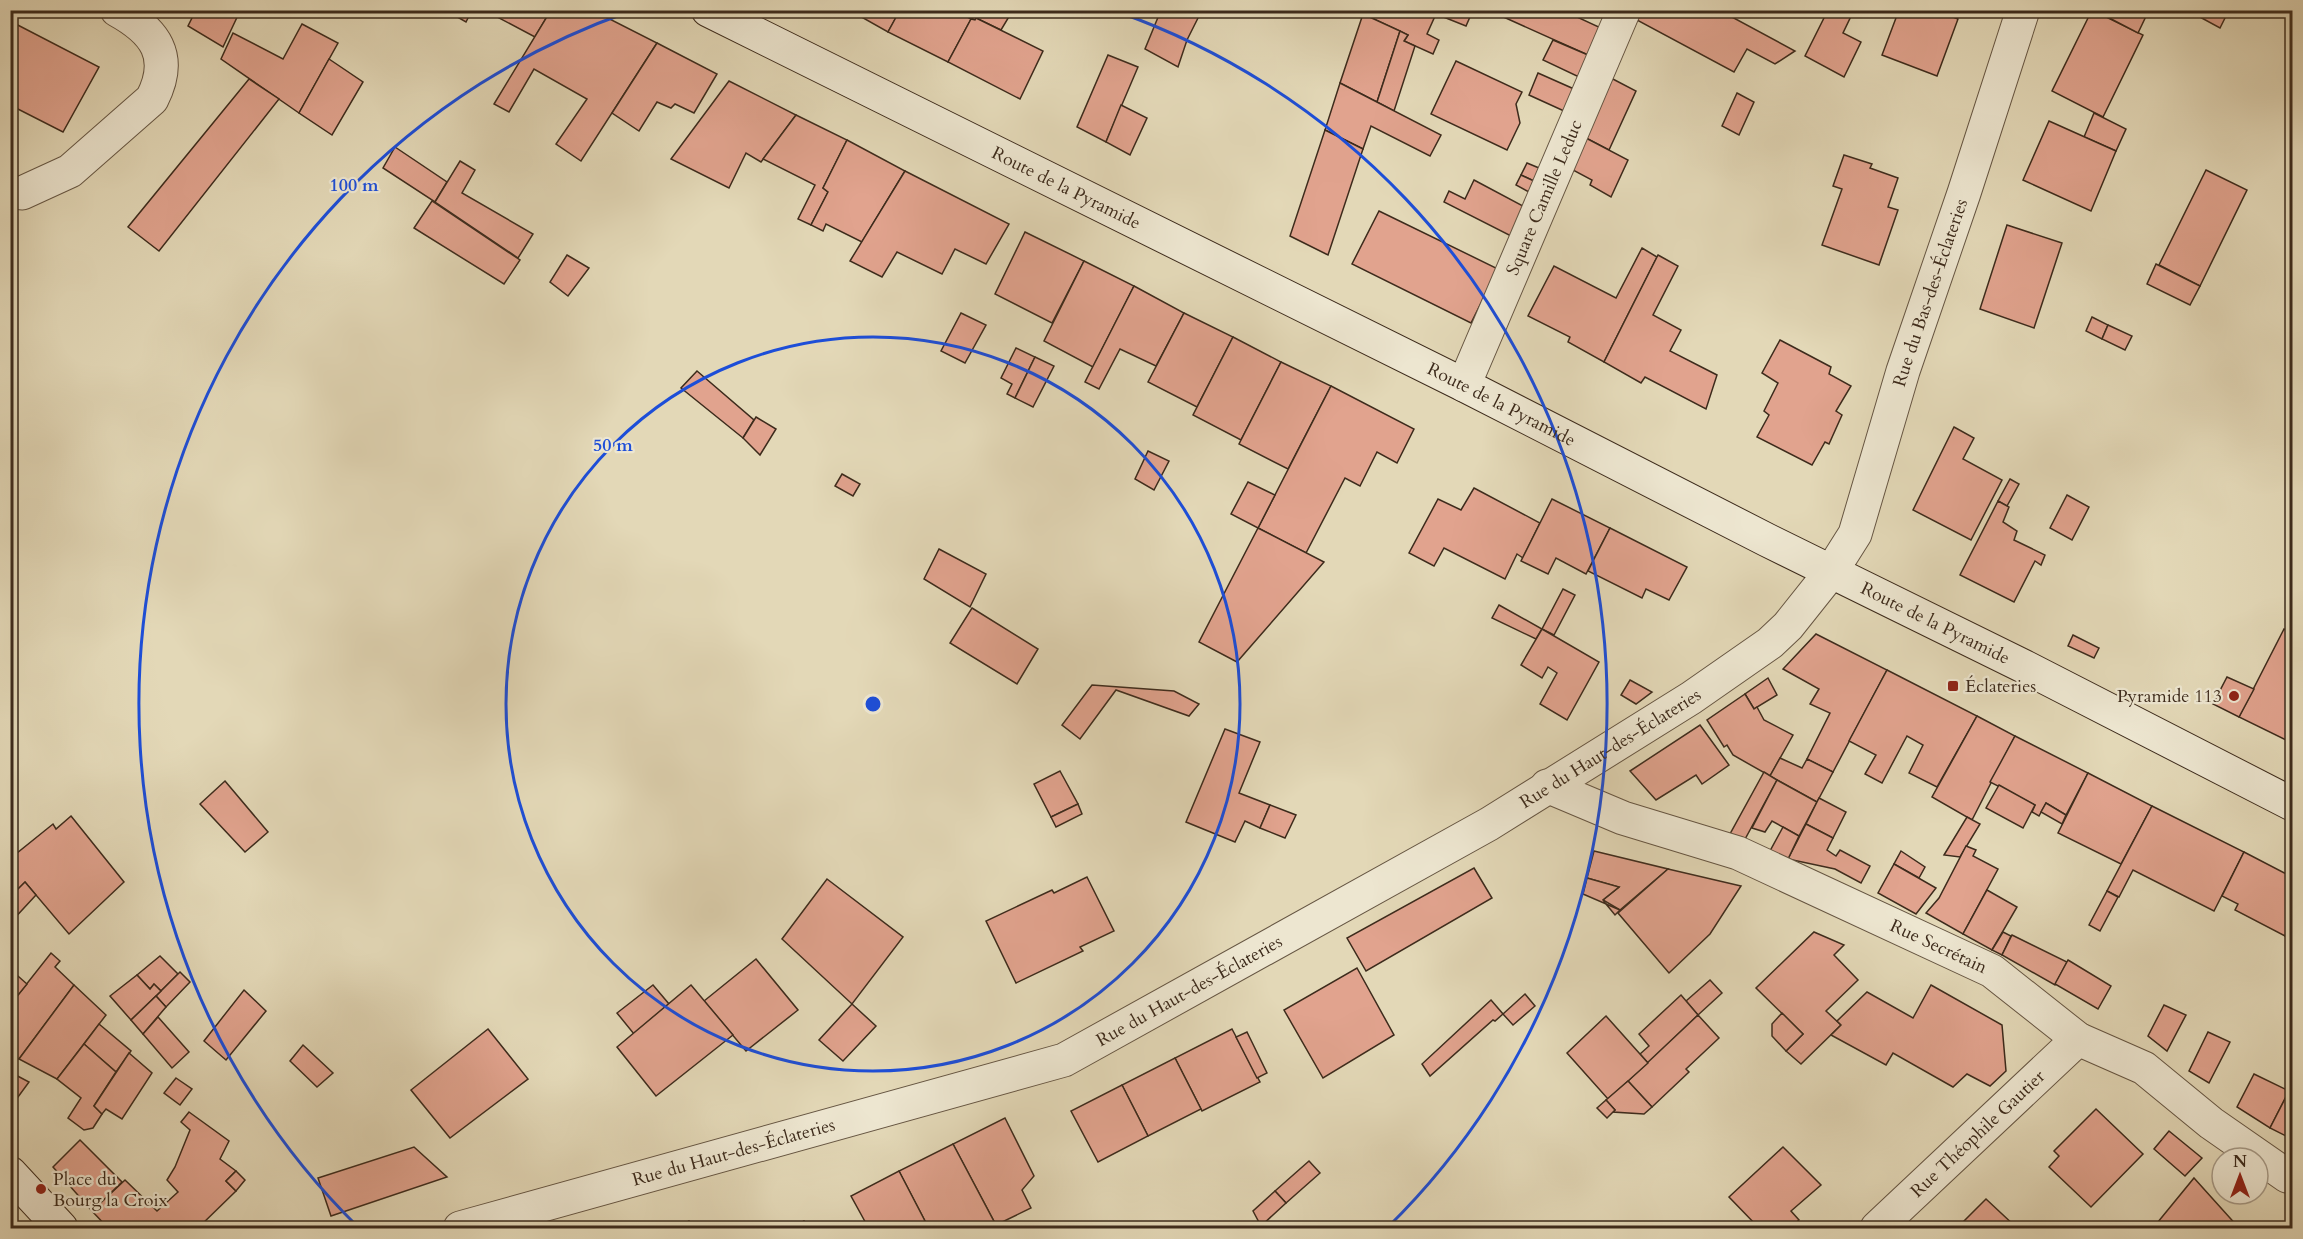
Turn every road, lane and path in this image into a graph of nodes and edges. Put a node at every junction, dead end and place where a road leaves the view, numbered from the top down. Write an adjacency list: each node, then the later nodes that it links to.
1 (117, 10): 5 (street)
2 (708, 10): 6 (street, Route de la Pyramide)
3 (1624, 10): 6 (street, Square Camille Leduc)
4 (2023, 10): 7 (street, Rue du Bas-des-Éclateries)
5 (14, 194)
6 (1464, 385): 7 (street, Route de la Pyramide)
7 (1831, 572): 8 (street, Rue du Haut-des-Éclateries); 9 (street, Route de la Pyramide)
8 (1547, 786): 10 (street, Rue Secrétain); 14 (street, Rue du Haut-des-Éclateries)
9 (2292, 804)
10 (2078, 1039): 12 (street, Rue Secrétain); 15 (street, Rue Théophile Gautier)
11 (10, 1173): 13 (street)
12 (2292, 1177)
13 (62, 1228)
14 (460, 1228)
15 (1877, 1228)

